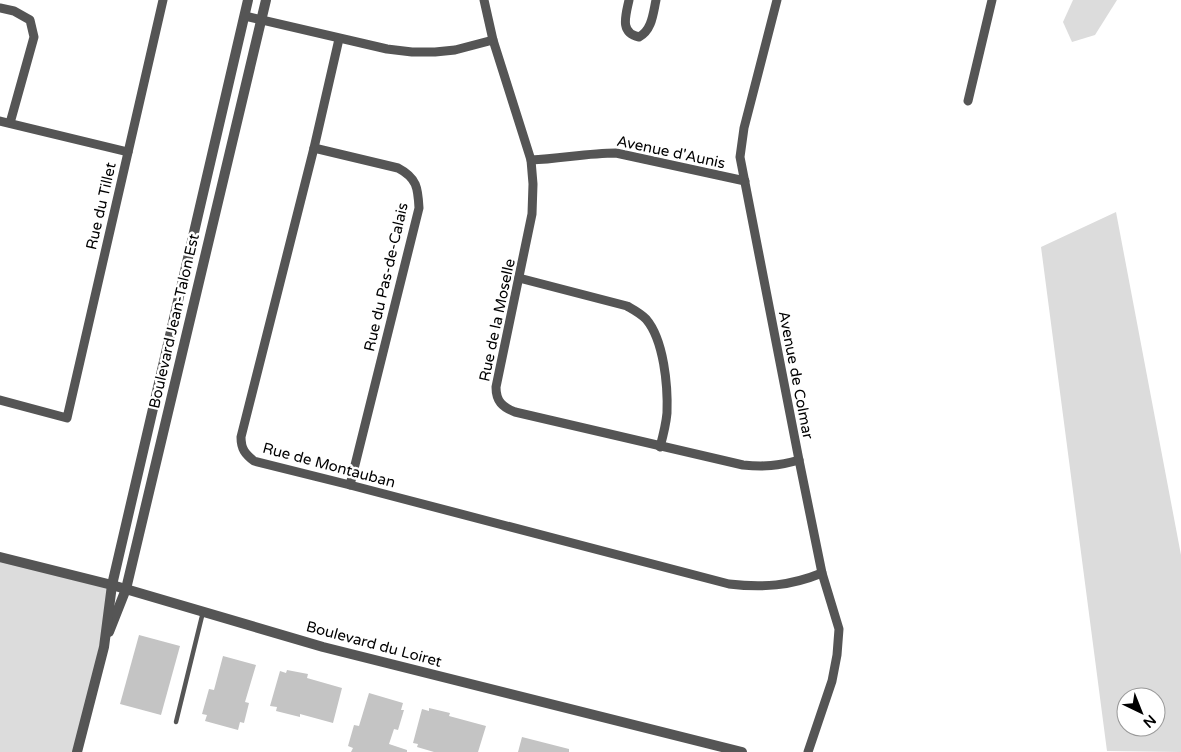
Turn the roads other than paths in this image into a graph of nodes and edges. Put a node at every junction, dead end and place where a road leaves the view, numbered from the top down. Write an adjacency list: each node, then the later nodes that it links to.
1 (164, 0): 18 (street, Rue du Tillet)
2 (248, 0): 10 (street, Boulevard Jean-Talon Est)
3 (266, 0): 11 (street, Boulevard Jean-Talon Est)
4 (484, 0): 13 (street, Rue de la Moselle)
5 (628, 0): 6 (street)
6 (656, 0)
7 (777, 0): 20 (street, Avenue de Colmar)
8 (992, 0): 14 (street)
9 (0, 8): 16 (street)
10 (245, 16): 11 (street); 28 (street, Boulevard Jean-Talon Est)
11 (260, 20): 12 (street); 29 (street, Boulevard Jean-Talon Est)
12 (339, 38): 13 (street); 17 (street, Rue de Montauban)
13 (493, 40): 19 (street, Rue de la Moselle)
14 (968, 102)
15 (0, 121): 16 (street)
16 (10, 123): 18 (street)
17 (314, 148): 25 (street, Rue du Pas-de-Calais); 25 (street, Rue de Montauban)
18 (128, 152): 22 (street, Rue du Tillet)
19 (531, 160): 20 (street, Avenue d'Aunis); 21 (street, Rue de la Moselle)
20 (745, 182): 24 (street, Avenue de Colmar)
21 (519, 278): 23 (street); 23 (street, Rue de la Moselle)
22 (0, 400)
23 (660, 447): 24 (street, Rue de la Moselle)
24 (799, 460): 27 (street, Avenue de Colmar)
25 (350, 484): 27 (street, Rue de Montauban)
26 (0, 557): 28 (street, Boulevard du Loiret)
27 (822, 573): 35 (street, Avenue de Colmar)
28 (112, 585): 29 (street, Boulevard du Loiret); 31 (street, Boulevard Jean-Talon Est)
29 (126, 589): 30 (street, Boulevard du Loiret); 31 (street, Boulevard Jean-Talon Est)
30 (203, 612): 32 (lane); 34 (street, Boulevard du Loiret)
31 (104, 647): 33 (street, Boulevard Jean-Talon Est)
32 (176, 722)
33 (77, 752)
34 (742, 752)
35 (808, 752)

